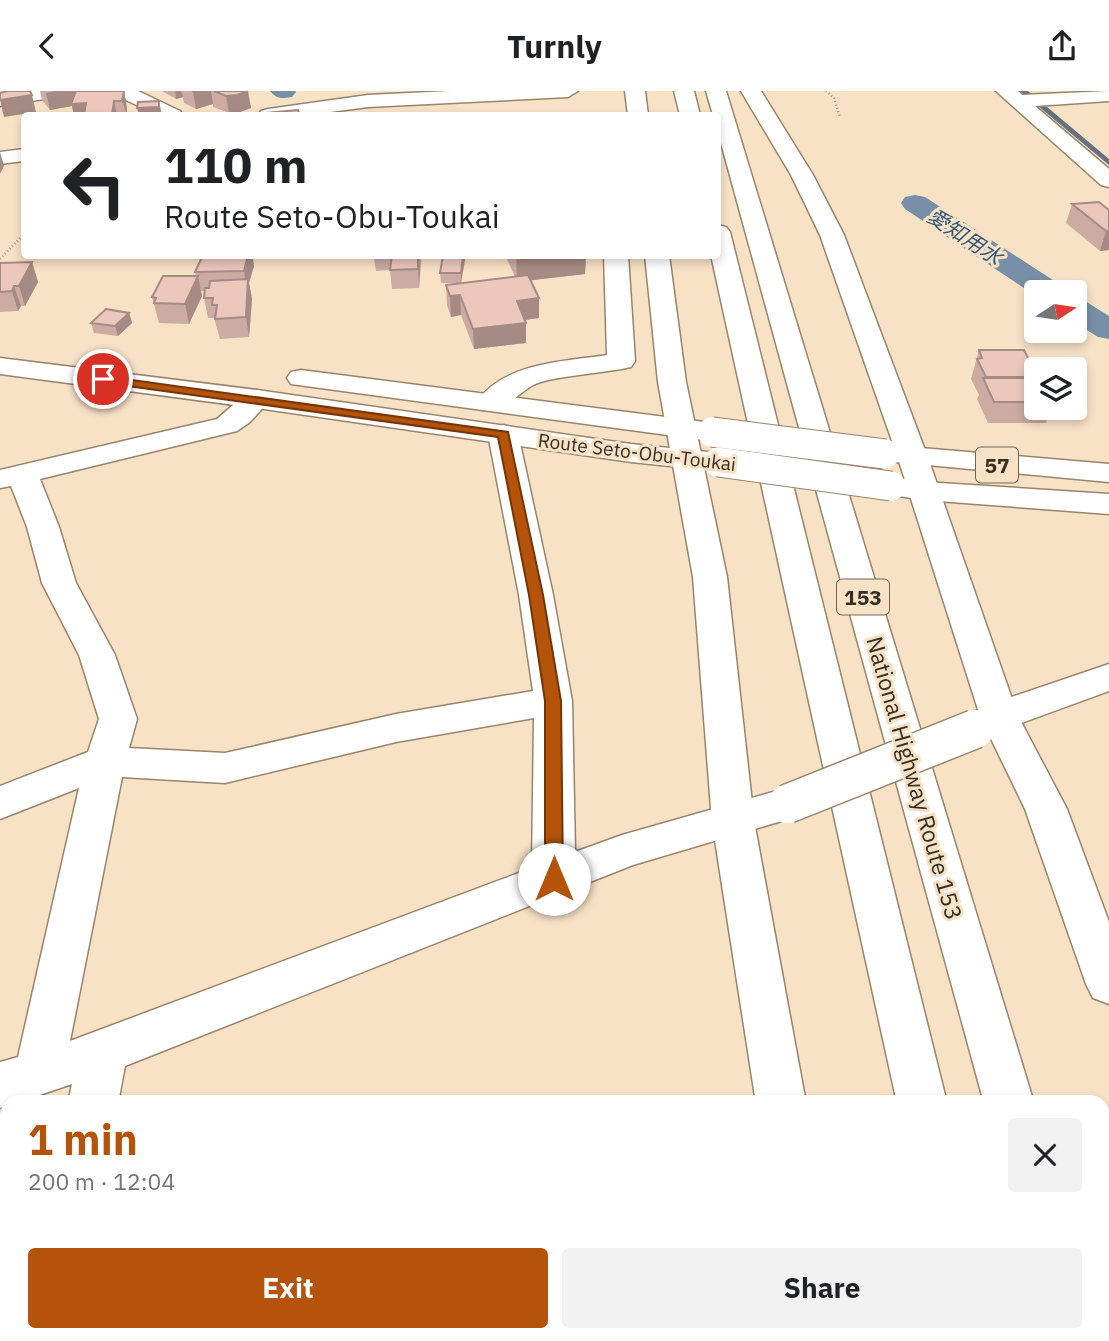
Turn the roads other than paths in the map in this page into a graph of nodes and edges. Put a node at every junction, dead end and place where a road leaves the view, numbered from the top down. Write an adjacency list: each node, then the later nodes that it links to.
1 (57, 91): 11 (main road)
2 (122, 91): 13 (main road)
3 (568, 91): 16 (main road)
4 (635, 91): 17 (main road)
5 (684, 91): 18 (main road)
6 (716, 91): 48 (main road, National Highway Route 153 / 153)
7 (751, 91): 30 (main road)
8 (338, 93): 15 (main road)
9 (1109, 95): 10 (main road)
10 (1016, 97): 21 (main road)
11 (0, 100)
12 (249, 102): 14 (main road)
13 (167, 112)
14 (281, 112)
15 (287, 112)
16 (291, 112)
17 (638, 112)
18 (689, 112)
19 (21, 155): 20 (main road)
20 (0, 158)
21 (1109, 180)
22 (721, 245): 47 (main road, 153)
23 (616, 259): 28 (main road)
24 (657, 259): 29 (main road)
25 (0, 342): 28 (main road, Route Seto-Obu-Toukai / 57)
26 (0, 366): 27 (main road, Route Seto-Obu-Toukai / 57)
27 (257, 399): 28 (main road, Route Seto-Obu-Toukai / 57); 32 (main road)
28 (496, 419): 29 (main road, Route Seto-Obu-Toukai / 57); 36 (main road)
29 (700, 445): 30 (main road, Route Seto-Obu-Toukai / 57, bridge); 33 (main road, Route Seto-Obu-Toukai / 57, bridge); 40 (main road)
30 (899, 456): 31 (main road, Route Seto-Obu-Toukai / 57); 33 (main road)
31 (1109, 474)
32 (11, 476): 38 (main road)
33 (924, 491): 34 (main road, Route Seto-Obu-Toukai / 57); 37 (main road)
34 (1109, 504)
35 (1109, 677): 37 (main road)
36 (553, 701): 38 (main road); 41 (main road)
37 (987, 722): 40 (main road, bridge); 42 (main road)
38 (105, 761): 39 (main road); 44 (main road)
39 (0, 803)
40 (733, 821): 41 (main road); 46 (main road)
41 (554, 879): 43 (main road)
42 (1109, 984)
43 (103, 1052): 44 (main road); 45 (main road)
44 (20, 1078)
45 (95, 1095)
46 (780, 1095)
47 (920, 1095)
48 (1007, 1095)

